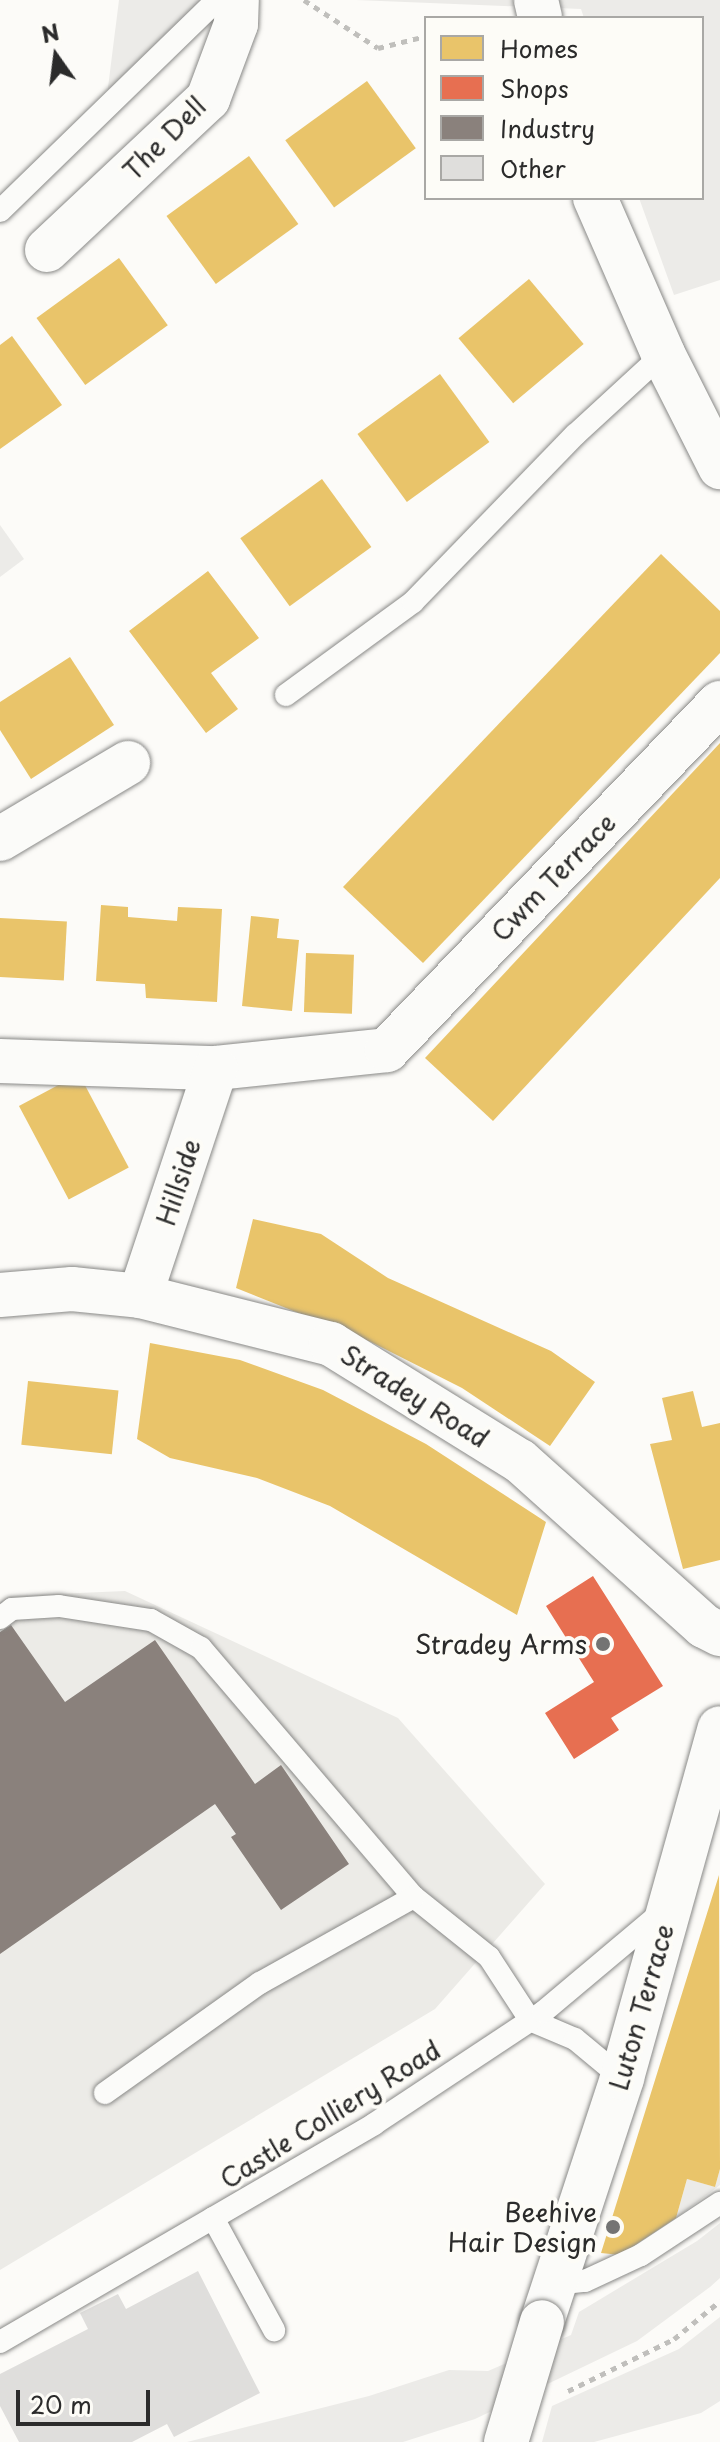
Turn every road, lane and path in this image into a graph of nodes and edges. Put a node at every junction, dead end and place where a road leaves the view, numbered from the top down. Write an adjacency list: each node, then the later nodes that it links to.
1 (217, 0): 6 (lane)
2 (237, 0): 7 (main road, The Dell)
3 (304, 0): 4 (path)
4 (424, 36)
5 (596, 200): 8 (main road)
6 (0, 211)
7 (47, 250)
8 (663, 354): 9 (main road); 10 (lane)
9 (720, 467)
10 (286, 695)
11 (720, 703): 15 (main road, Cwm Terrace)
12 (128, 763): 13 (main road)
13 (0, 839)
14 (0, 1061): 15 (main road)
15 (216, 1068): 17 (main road, Hillside)
16 (0, 1295): 17 (main road, Stradey Road)
17 (140, 1296): 19 (main road, Stradey Road)
18 (0, 1618): 21 (lane)
19 (720, 1634)
20 (720, 1728): 22 (main road, Luton Terrace)
21 (414, 1897): 23 (lane); 25 (lane)
22 (670, 1906): 23 (lane, Castle Colliery Road); 24 (main road, Luton Terrace)
23 (530, 2020): 24 (lane); 27 (lane, Castle Colliery Road)
24 (622, 2078): 29 (main road, Luton Terrace)
25 (105, 2093)
26 (720, 2203): 29 (lane)
27 (213, 2218): 30 (lane); 31 (lane, Castle Colliery Road)
28 (720, 2301): 32 (path)
29 (548, 2303): 33 (main road, Luton Terrace, bridge)
30 (274, 2330)
31 (0, 2342)
32 (561, 2394)
33 (506, 2442)

